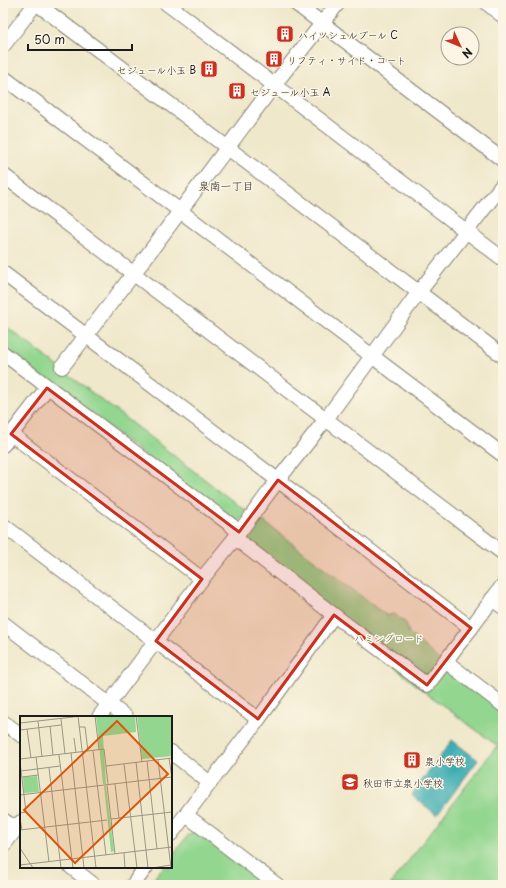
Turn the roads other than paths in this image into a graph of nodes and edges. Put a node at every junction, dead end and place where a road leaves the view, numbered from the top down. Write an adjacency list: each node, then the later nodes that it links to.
1 (36, 3): 8 (street); 11 (street)
2 (166, 3): 10 (street)
3 (295, 3): 7 (street)
4 (338, 3): 7 (street)
5 (489, 3): 6 (street)
6 (503, 16)
7 (322, 24): 10 (street); 12 (street)
8 (3, 46)
9 (3, 77): 15 (street)
10 (274, 85): 11 (street); 16 (street)
11 (228, 148): 15 (street); 20 (street)
12 (503, 160)
13 (3, 175): 19 (street)
14 (503, 184): 16 (street)
15 (180, 211): 19 (street); 23 (street)
16 (467, 232): 17 (street); 20 (street)
17 (503, 259)
18 (3, 273): 21 (street)
19 (134, 273): 21 (street); 27 (street)
20 (419, 292): 23 (street); 24 (street)
21 (86, 336): 25 (street); 30 (street)
22 (3, 353): 26 (street)
23 (372, 355): 27 (street); 29 (street)
24 (503, 356)
25 (62, 367)
26 (47, 388): 28 (street); 32 (street)
27 (326, 419): 30 (street); 33 (street)
28 (7, 440): 34 (street)
29 (503, 455)
30 (278, 480): 32 (street); 39 (street)
31 (3, 525): 40 (street)
32 (237, 535): 34 (street); 37 (street)
33 (503, 553)
34 (202, 579): 40 (street)
35 (503, 585): 36 (street)
36 (497, 603): 39 (street)
37 (334, 615): 41 (street); 46 (street)
38 (3, 623): 42 (street)
39 (471, 628): 41 (street)
40 (156, 641): 42 (street); 46 (street)
41 (445, 661): 43 (street)
42 (109, 704): 44 (street); 45 (street)
43 (503, 705)
44 (100, 716)
45 (125, 716)
46 (258, 719): 50 (street)
47 (3, 722): 48 (street)
48 (20, 734)
49 (172, 753): 50 (street)
50 (210, 783): 51 (street)
51 (186, 815): 54 (street); 60 (street)
52 (3, 820): 53 (street)
53 (20, 825): 55 (street)
54 (172, 833)
55 (3, 846)
56 (73, 868): 58 (street)
57 (145, 868): 59 (street)
58 (94, 885)
59 (133, 885)
60 (277, 885)

